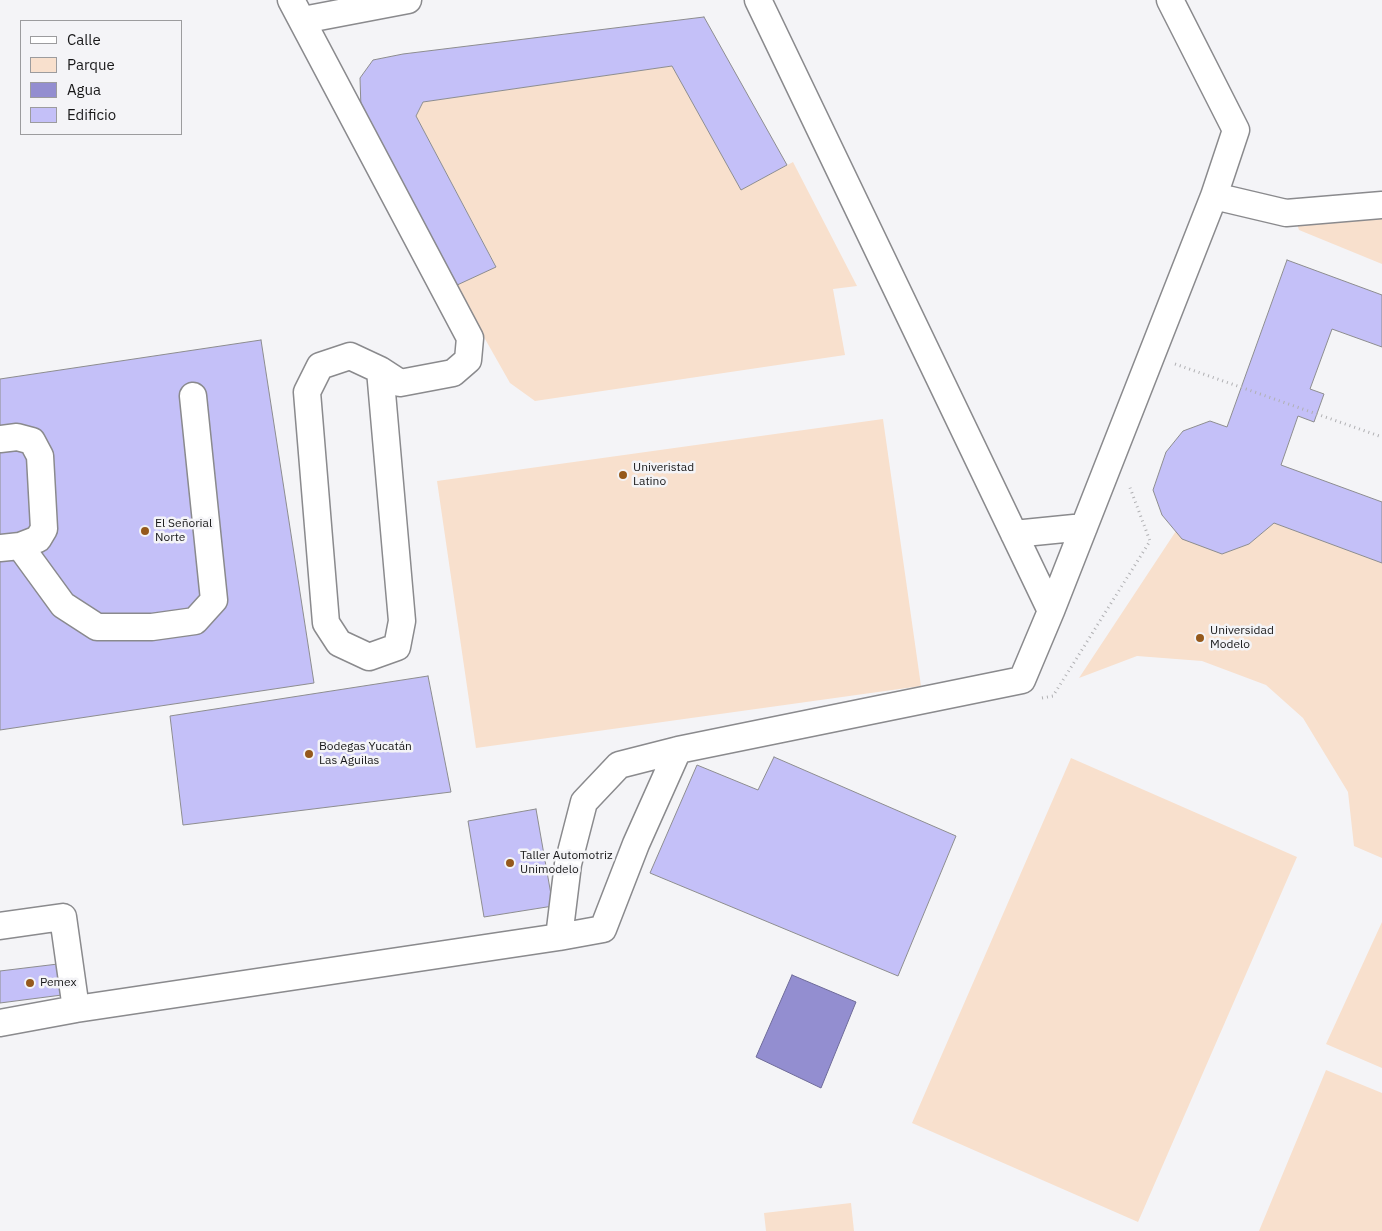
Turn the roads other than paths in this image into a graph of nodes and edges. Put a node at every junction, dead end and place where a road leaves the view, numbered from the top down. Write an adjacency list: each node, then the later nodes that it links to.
1 (408, 0): 4 (lane)
2 (758, 0): 11 (lane)
3 (1170, 0): 5 (lane)
4 (297, 10): 7 (lane)
5 (1214, 196): 6 (lane); 10 (lane)
6 (1382, 205)
7 (380, 370): 7 (lane)
8 (193, 396): 12 (lane)
9 (0, 439): 12 (lane)
10 (1084, 527): 11 (lane); 13 (lane)
11 (1014, 534): 13 (lane)
12 (10, 547)
13 (1051, 611): 14 (lane)
14 (678, 750): 16 (lane); 16 (lane)
15 (0, 926): 17 (lane)
16 (559, 937): 17 (lane)
17 (76, 1009): 18 (lane)
18 (0, 1023)

